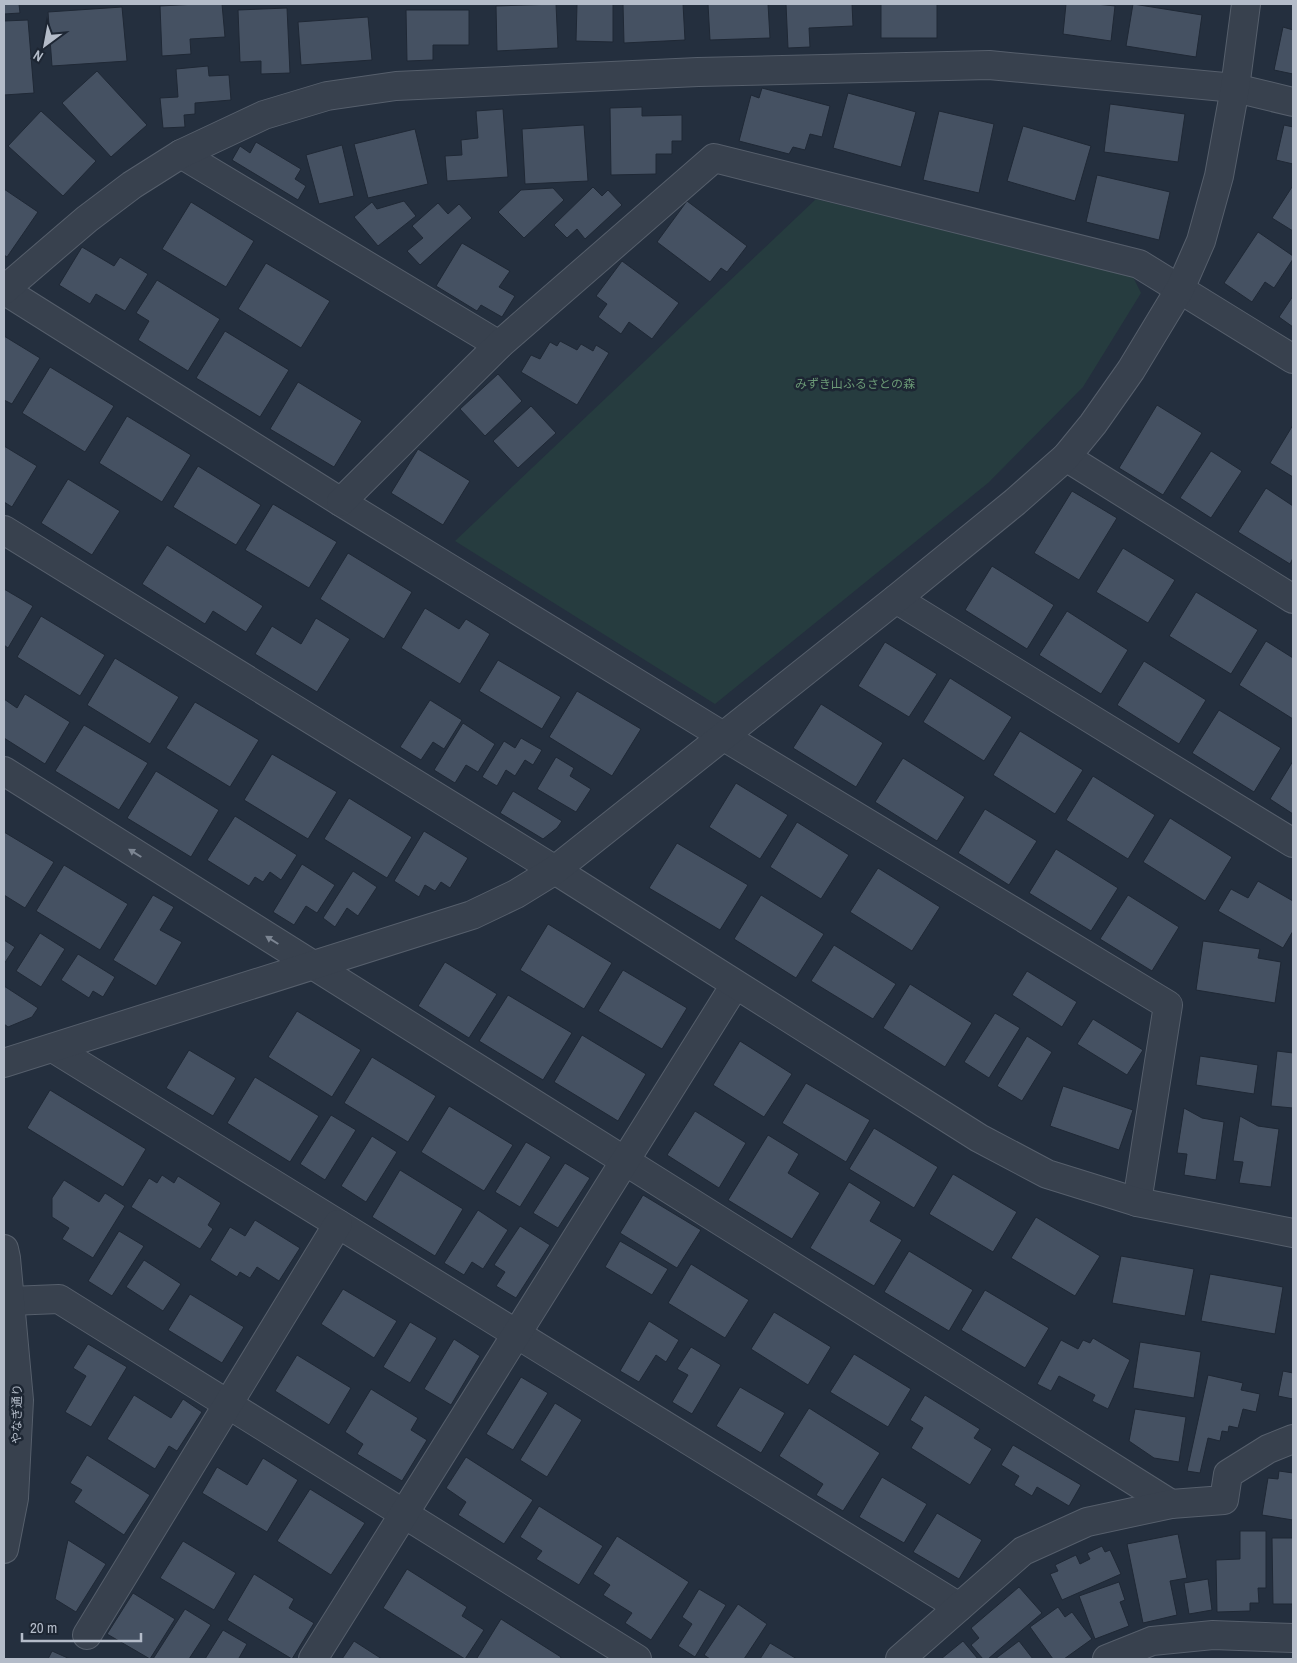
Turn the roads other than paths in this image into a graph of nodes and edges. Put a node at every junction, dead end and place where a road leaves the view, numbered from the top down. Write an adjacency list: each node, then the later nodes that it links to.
1 (1246, 4): 2 (street)
2 (1236, 88): 3 (street); 4 (street); 5 (street)
3 (1293, 102)
4 (181, 154): 6 (street); 7 (street)
5 (1180, 289): 7 (street); 8 (street); 9 (street)
6 (4, 290): 10 (street)
7 (499, 345): 10 (street)
8 (1293, 359)
9 (1066, 457): 12 (street); 13 (street)
10 (341, 502): 14 (street)
11 (4, 530): 17 (street)
12 (896, 599): 14 (street); 16 (street)
13 (1293, 599)
14 (723, 736): 17 (street); 23 (street)
15 (4, 771): 18 (street, one-way to 15)
16 (1293, 843)
17 (555, 870): 18 (street); 19 (street)
18 (314, 966): 20 (street); 22 (street)
19 (735, 985): 22 (street); 23 (street)
20 (52, 1048): 21 (street); 24 (street)
21 (4, 1062)
22 (625, 1161): 28 (street); 32 (street)
23 (1137, 1202): 25 (street)
24 (338, 1224): 28 (street); 29 (street)
25 (1293, 1233)
26 (4, 1249): 27 (street, やなぎ通り)
27 (10, 1301): 29 (street); 31 (street, やなぎ通り)
28 (516, 1334): 33 (street); 35 (street)
29 (228, 1404): 33 (street); 36 (street)
30 (1293, 1439): 32 (street)
31 (9, 1498): 34 (street, やなぎ通り)
32 (1171, 1504): 35 (street)
33 (404, 1514): 38 (street); 39 (street)
34 (4, 1549)
35 (959, 1606): 40 (street)
36 (87, 1635)
37 (1293, 1638): 41 (street)
38 (313, 1659)
39 (637, 1659)
40 (900, 1659)
41 (1106, 1659)

